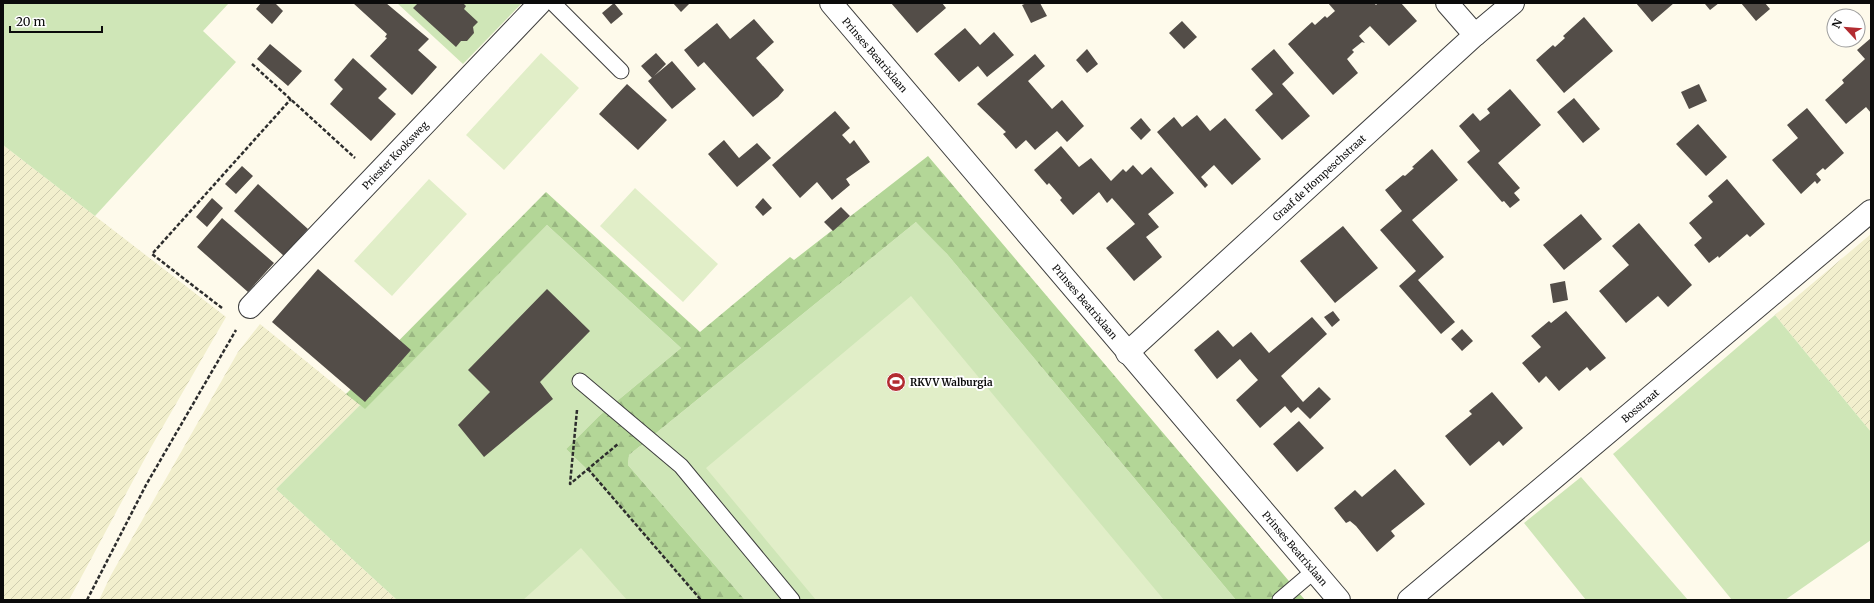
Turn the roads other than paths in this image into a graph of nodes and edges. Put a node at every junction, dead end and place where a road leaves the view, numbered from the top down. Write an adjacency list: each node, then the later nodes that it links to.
1 (540, 3): 9 (street, Priester Kooksweg)
2 (553, 3): 7 (lane)
3 (831, 3): 10 (street, Prinses Beatrixlaan)
4 (1447, 3): 6 (street)
5 (1512, 3): 6 (street, Graaf de Hompeschstraat)
6 (1475, 35): 10 (street, Graaf de Hompeschstraat)
7 (622, 71)
8 (1871, 211): 16 (street, Bosstraat)
9 (245, 315)
10 (1127, 353): 12 (street, Prinses Beatrixlaan)
11 (580, 381): 13 (lane)
12 (1314, 571): 14 (lane); 15 (street, Prinses Beatrixlaan)
13 (792, 600)
14 (1280, 600)
15 (1339, 600)
16 (1409, 600)

